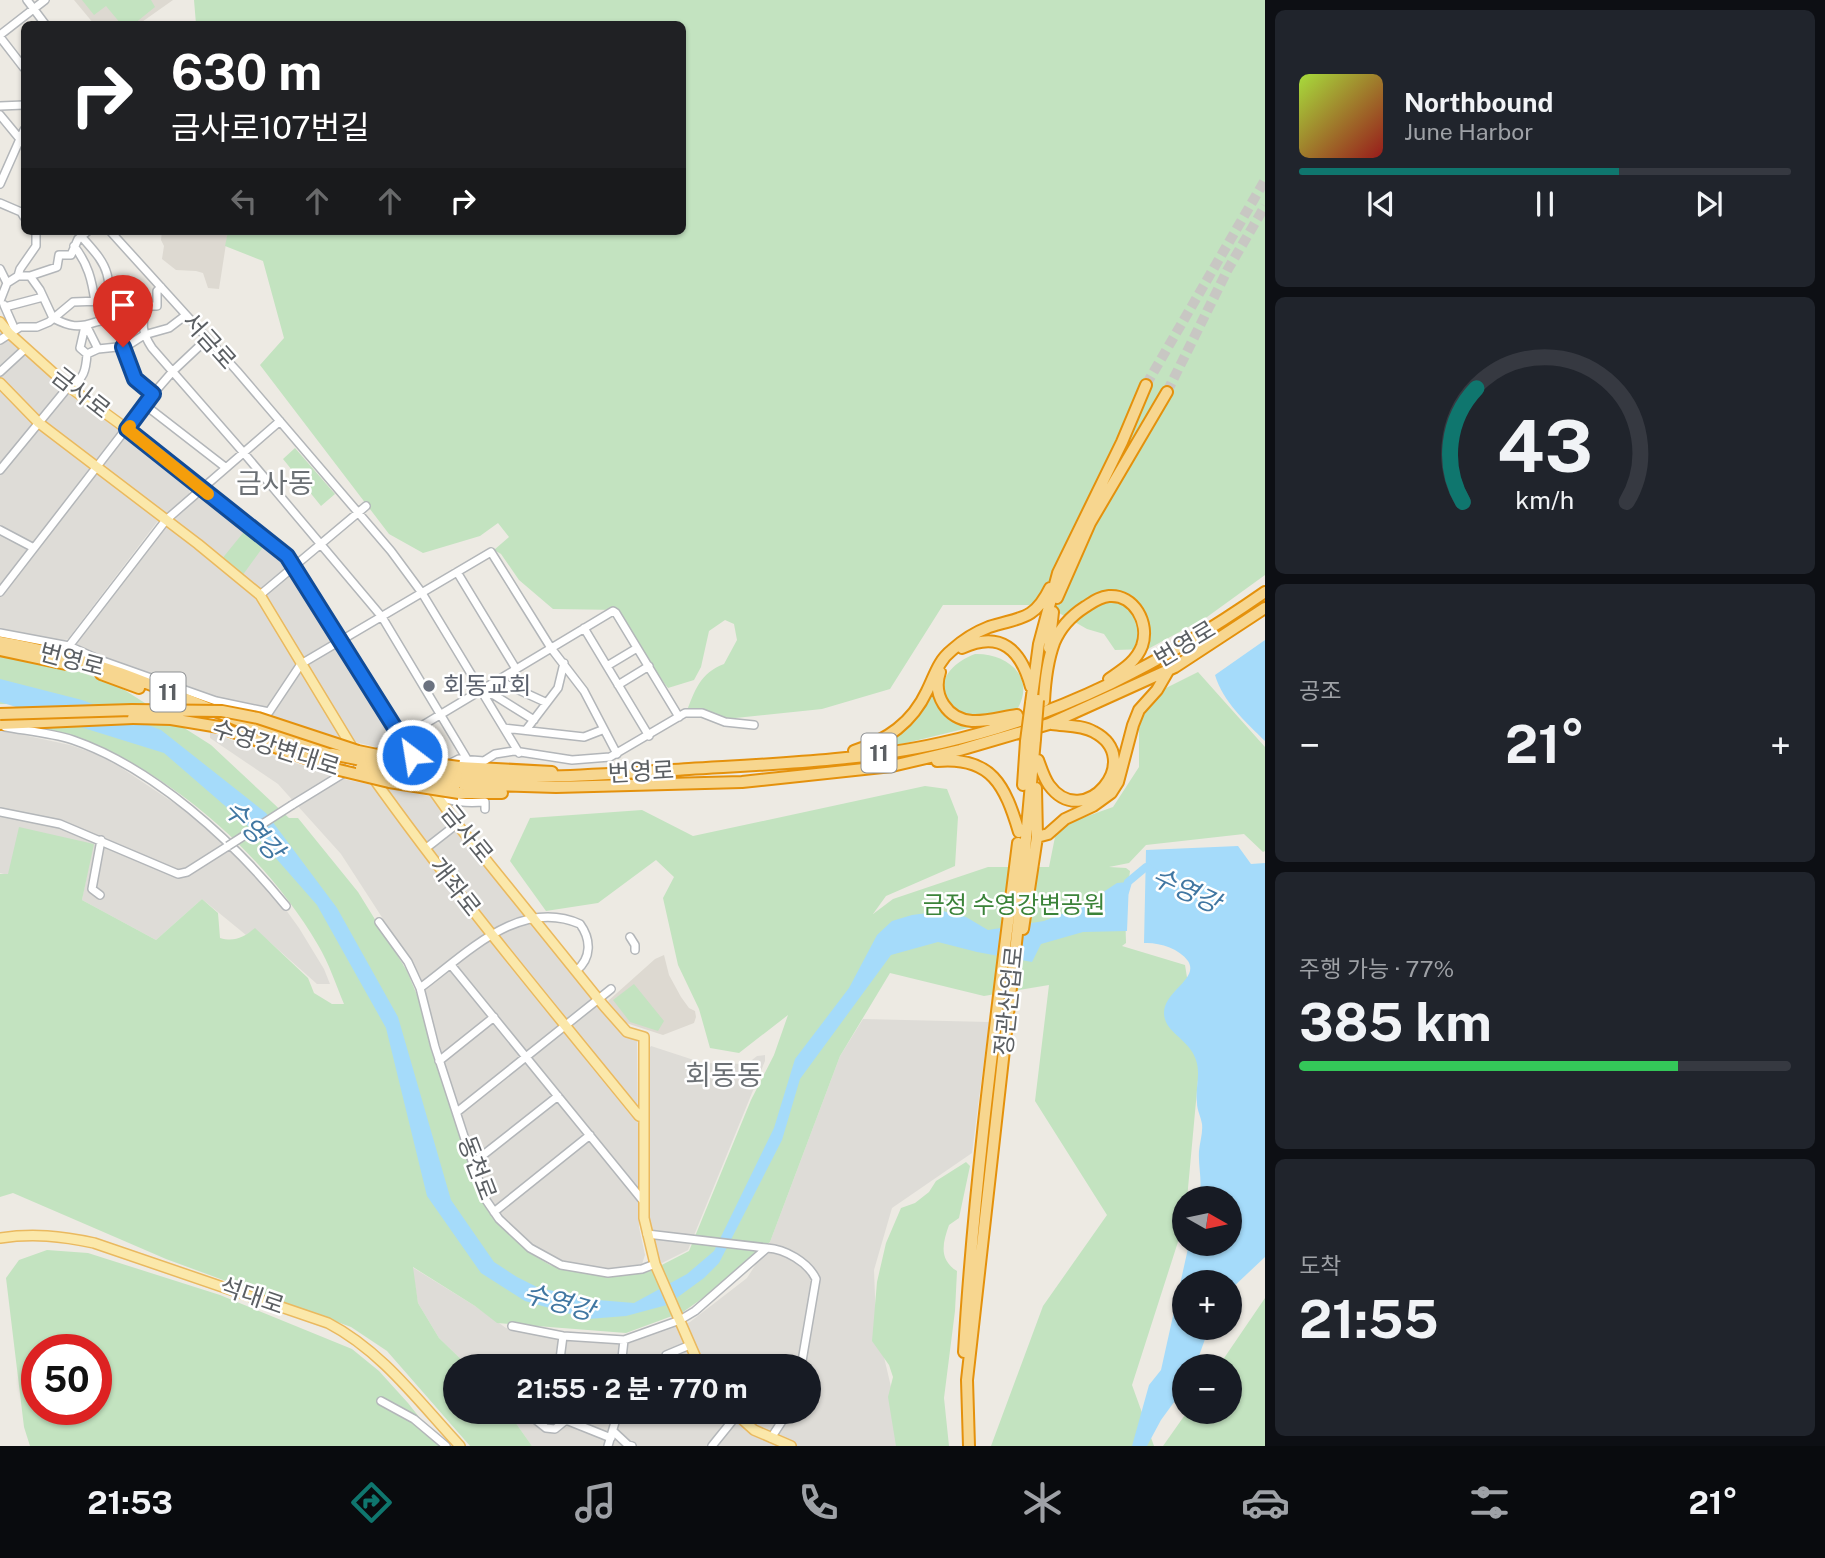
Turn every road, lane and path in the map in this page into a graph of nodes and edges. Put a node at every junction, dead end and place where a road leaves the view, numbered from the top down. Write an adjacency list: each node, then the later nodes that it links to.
1 (27, 0): 3 (street)
2 (45, 0): 3 (street)
3 (33, 9): 4 (street); 5 (street)
4 (43, 21)
5 (0, 36): 6 (street)
6 (21, 64)
7 (21, 105): 8 (street)
8 (0, 106)
9 (0, 115): 10 (street)
10 (21, 141)
11 (21, 144): 12 (street)
12 (0, 184)
13 (0, 204): 14 (street)
14 (21, 212)
15 (36, 235): 21 (street)
16 (83, 235): 19 (street)
17 (85, 235): 26 (street)
18 (114, 235): 24 (street, 서금로)
19 (74, 246): 22 (street); 28 (street)
20 (0, 269): 23 (street)
21 (18, 276): 22 (street); 23 (street)
22 (30, 276): 27 (street)
23 (7, 283): 29 (street)
24 (161, 287): 32 (street, 서금로); 34 (street)
25 (129, 292): 26 (street)
26 (114, 295): 28 (street); 31 (street)
27 (43, 297): 29 (street); 33 (street)
28 (95, 302): 30 (street)
29 (2, 303): 38 (street)
30 (68, 307): 33 (street); 36 (street)
31 (117, 315): 34 (street); 37 (street)
32 (186, 315): 39 (street); 40 (street, 서금로)
33 (53, 318): 36 (street); 38 (street)
34 (142, 319): 39 (street)
35 (0, 322): 38 (main road, 금사로)
36 (65, 324): 37 (street)
37 (86, 327): 44 (street); 45 (street)
38 (12, 331): 41 (street); 43 (main road, 금사로)
39 (144, 335): 42 (street); 46 (street)
40 (207, 339): 46 (street); 54 (street, 서금로)
41 (0, 340)
42 (123, 347): 44 (street); 52 (street)
43 (26, 348): 47 (street); 50 (main road, 금사로)
44 (98, 349): 45 (street)
45 (87, 354): 50 (street)
46 (173, 371): 52 (street); 57 (street)
47 (0, 372)
48 (0, 383): 55 (main road, 개좌로)
49 (1146, 385): 70 (highway)
50 (69, 386): 55 (street); 56 (main road, 금사로)
51 (1167, 392): 76 (highway)
52 (153, 394): 53 (street)
53 (145, 405): 56 (street); 59 (street)
54 (280, 421): 57 (street); 63 (street, 서금로)
55 (39, 423): 58 (main road, 개좌로); 60 (street)
56 (127, 429): 58 (street); 61 (main road, 금사로)
57 (243, 452): 59 (street); 66 (street)
58 (98, 467): 64 (main road, 개좌로); 67 (street)
59 (225, 467): 61 (street)
60 (0, 470)
61 (201, 488): 64 (street); 68 (main road, 금사로)
62 (366, 506): 63 (street)
63 (357, 513): 66 (street); 73 (street, 서금로)
64 (166, 520): 74 (main road, 개좌로); 82 (street)
65 (0, 530): 67 (street)
66 (321, 544): 68 (street); 77 (street)
67 (34, 548): 71 (street)
68 (295, 566): 74 (street); 81 (main road, 금사로)
69 (457, 572): 73 (street); 83 (street); 90 (street)
70 (1058, 573): 97 (highway); 116 (highway)
71 (0, 592)
72 (1265, 592): 96 (highway, 번영로 / 11)
73 (422, 593): 77 (street); 95 (street, 서금로)
74 (260, 595): 87 (main road, 개좌로)
75 (1265, 608): 91 (highway, 번영로 / 11)
76 (1053, 612): 92 (highway); 97 (highway)
77 (382, 617): 81 (street); 100 (street)
78 (584, 628): 83 (street); 84 (street); 88 (street)
79 (0, 634): 82 (street)
80 (0, 642): 115 (highway, 번영로 / 11)
81 (341, 642): 87 (street); 109 (main road, 금사로)
82 (69, 646): 87 (street)
83 (551, 648): 86 (street); 90 (street)
84 (637, 648): 88 (street); 89 (street)
85 (0, 650): 115 (highway, 번영로 / 11)
86 (564, 663): 98 (street); 108 (street)
87 (301, 664): 112 (main road, 개좌로)
88 (607, 666): 94 (street)
89 (649, 666): 94 (street); 101 (street)
90 (516, 669): 93 (street)
91 (1168, 671): 104 (highway, 번영로 / 11); 130 (highway)
92 (1046, 675): 96 (highway); 97 (highway)
93 (497, 680): 95 (street); 98 (street)
94 (618, 685): 110 (street)
95 (482, 690): 100 (street); 103 (street); 106 (street, 서금로)
96 (1084, 696): 97 (highway, 번영로 / 11)
97 (1038, 701): 97 (highway); 111 (highway, bridge); 116 (highway, 번영로 / 11)
98 (545, 702): 103 (street)
99 (132, 714): 102 (highway, bridge); 123 (highway, bridge); 123 (highway, 수영강변대로, bridge)
100 (440, 714): 109 (street); 123 (street)
101 (680, 717): 105 (street); 110 (street)
102 (0, 719): 134 (street)
103 (534, 720): 107 (street)
104 (1049, 724): 117 (highway); 119 (highway, 번영로 / 11)
105 (754, 725)
106 (504, 728): 107 (street); 113 (street, 서금로)
107 (526, 730): 108 (street)
108 (602, 730): 114 (street)
109 (401, 736): 118 (street); 120 (main road, 금사로)
110 (649, 736): 114 (street)
111 (1034, 739): 117 (highway); 129 (highway)
112 (350, 744): 118 (main road, 개좌로); 122 (street)
113 (519, 753): 114 (street); 123 (street)
114 (617, 754)
115 (331, 757): 123 (highway, 번영로 / 11, bridge)
116 (835, 757): 124 (highway, 번영로 / 11)
117 (1038, 760): 130 (highway)
118 (362, 762): 122 (street); 132 (main road, 개좌로)
119 (892, 766): 124 (highway, 번영로 / 11); 129 (highway)
120 (419, 767): 121 (street); 125 (main road, 금사로)
121 (438, 769): 123 (street); 125 (street)
122 (349, 770): 131 (street, bridge)
123 (459, 773): 124 (highway); 124 (highway)
124 (596, 781)
125 (435, 794): 126 (street); 128 (main road, 금사로)
126 (485, 808)
127 (0, 812): 131 (street)
128 (457, 824): 132 (street); 135 (main road, 금사로)
129 (1022, 833): 141 (highway, 정관산업로); 146 (highway)
130 (1037, 837): 141 (highway)
131 (101, 840): 133 (street)
132 (425, 849): 137 (main road, 개좌로)
133 (100, 895)
134 (286, 906)
135 (533, 916): 137 (street); 142 (main road, 금사로); 142 (street)
136 (379, 922): 143 (street, 동천로)
137 (491, 934): 140 (street); 148 (main road, 개좌로)
138 (630, 937): 139 (street)
139 (635, 950)
140 (451, 965): 143 (street); 147 (street)
141 (1012, 968): 146 (highway, 정관산업로)
142 (576, 971): 145 (main road, 금사로)
143 (420, 988): 150 (street, 동천로)
144 (611, 989): 145 (street)
145 (599, 999): 148 (street); 153 (main road, 금사로)
146 (1003, 1005): 162 (highway)
147 (494, 1017): 149 (street); 150 (street)
148 (566, 1026): 149 (street); 153 (main road, 개좌로)
149 (527, 1058): 151 (street); 152 (street)
150 (439, 1061): 152 (street, 동천로)
151 (558, 1096): 154 (street); 155 (street)
152 (457, 1112): 155 (street, 동천로)
153 (644, 1117): 156 (main road)
154 (590, 1135): 156 (street); 157 (street)
155 (473, 1163): 157 (street, 동천로)
156 (644, 1202): 158 (main road)
157 (494, 1212): 161 (street, 동천로)
158 (647, 1234): 160 (street); 161 (main road)
159 (0, 1238): 183 (main road, 석대로)
160 (764, 1248): 163 (street); 172 (street)
161 (656, 1265): 163 (main road)
162 (974, 1284): 187 (highway); 188 (highway)
163 (679, 1317): 166 (street); 167 (main road)
164 (512, 1326): 165 (street)
165 (562, 1336): 166 (street); 168 (street)
166 (624, 1340): 169 (street)
167 (690, 1345): 170 (street); 171 (main road)
168 (560, 1354)
169 (622, 1354)
170 (668, 1354)
171 (694, 1354)
172 (803, 1354)
173 (381, 1401): 182 (street)
174 (541, 1424): 175 (street)
175 (560, 1424)
176 (582, 1424): 181 (street)
177 (728, 1424): 185 (street)
178 (747, 1424): 180 (main road)
179 (780, 1424): 180 (street)
180 (771, 1438): 186 (main road)
181 (610, 1439): 184 (street)
182 (446, 1446)
183 (460, 1446)
184 (632, 1446)
185 (712, 1446)
186 (791, 1446)
187 (964, 1446)
188 (969, 1446)

